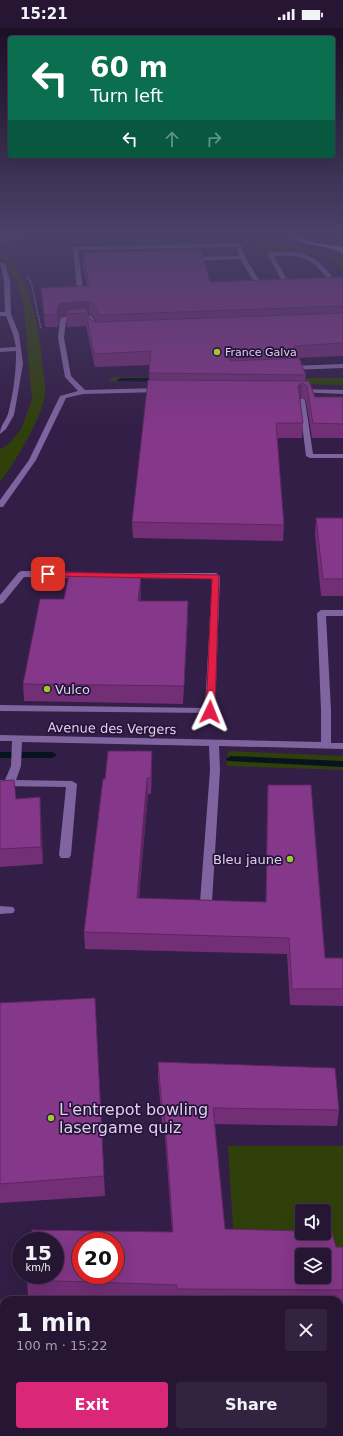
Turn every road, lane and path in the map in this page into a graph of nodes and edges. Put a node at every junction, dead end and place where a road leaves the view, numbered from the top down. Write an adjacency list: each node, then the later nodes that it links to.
1 (8, 300): 4 (street)
2 (35, 300): 6 (path)
3 (0, 314): 4 (street)
4 (8, 314): 7 (street)
5 (103, 330): 13 (street)
6 (42, 332)
7 (19, 349): 8 (street); 16 (street)
8 (0, 350)
9 (343, 366): 10 (street)
10 (285, 368)
11 (164, 390): 13 (street)
12 (289, 391): 14 (street)
13 (83, 392): 18 (street)
14 (343, 392)
15 (302, 400): 17 (street)
16 (0, 432)
17 (343, 456)
18 (0, 505)
19 (92, 575): 21 (street)
20 (122, 576): 23 (street)
21 (1, 597)
22 (343, 613): 27 (street)
23 (0, 708)
24 (0, 738): 25 (street, Avenue des Vergers)
25 (17, 739): 26 (street, Avenue des Vergers); 29 (street)
26 (214, 743): 27 (street, Avenue des Vergers); 31 (street)
27 (326, 745): 28 (street, Avenue des Vergers)
28 (343, 746)
29 (4, 783): 30 (street)
30 (65, 855)
31 (206, 902)

